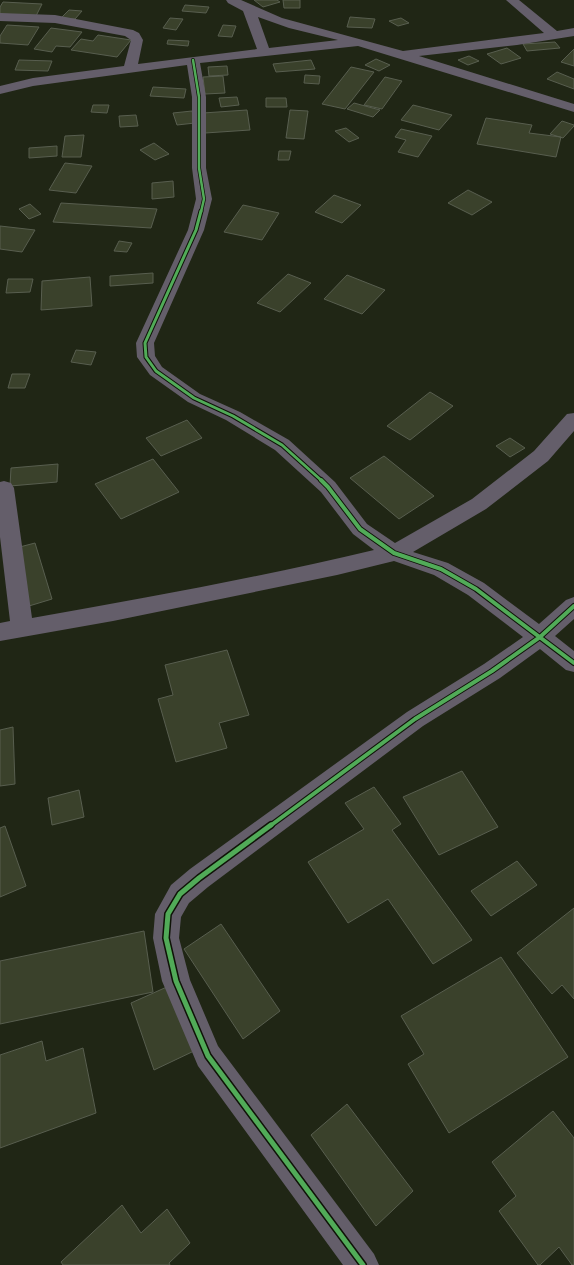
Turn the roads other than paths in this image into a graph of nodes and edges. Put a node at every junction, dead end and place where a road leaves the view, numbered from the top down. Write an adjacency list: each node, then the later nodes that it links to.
1 (232, 0): 3 (street)
2 (512, 0): 6 (street)
3 (249, 10): 7 (street); 8 (street)
4 (0, 17): 11 (street)
5 (574, 32): 6 (street)
6 (554, 35): 9 (street)
7 (359, 42): 8 (street); 9 (street)
8 (264, 52): 10 (street)
9 (399, 54): 13 (street)
10 (193, 60): 11 (street); 16 (street)
11 (130, 69): 12 (street)
12 (0, 90)
13 (574, 108)
14 (574, 418): 16 (street)
15 (4, 488): 18 (street)
16 (394, 553): 18 (street); 20 (street)
17 (574, 606): 20 (street)
18 (22, 628): 19 (street)
19 (0, 632)
20 (540, 637): 21 (street); 22 (street)
21 (574, 663)
22 (363, 1265)

